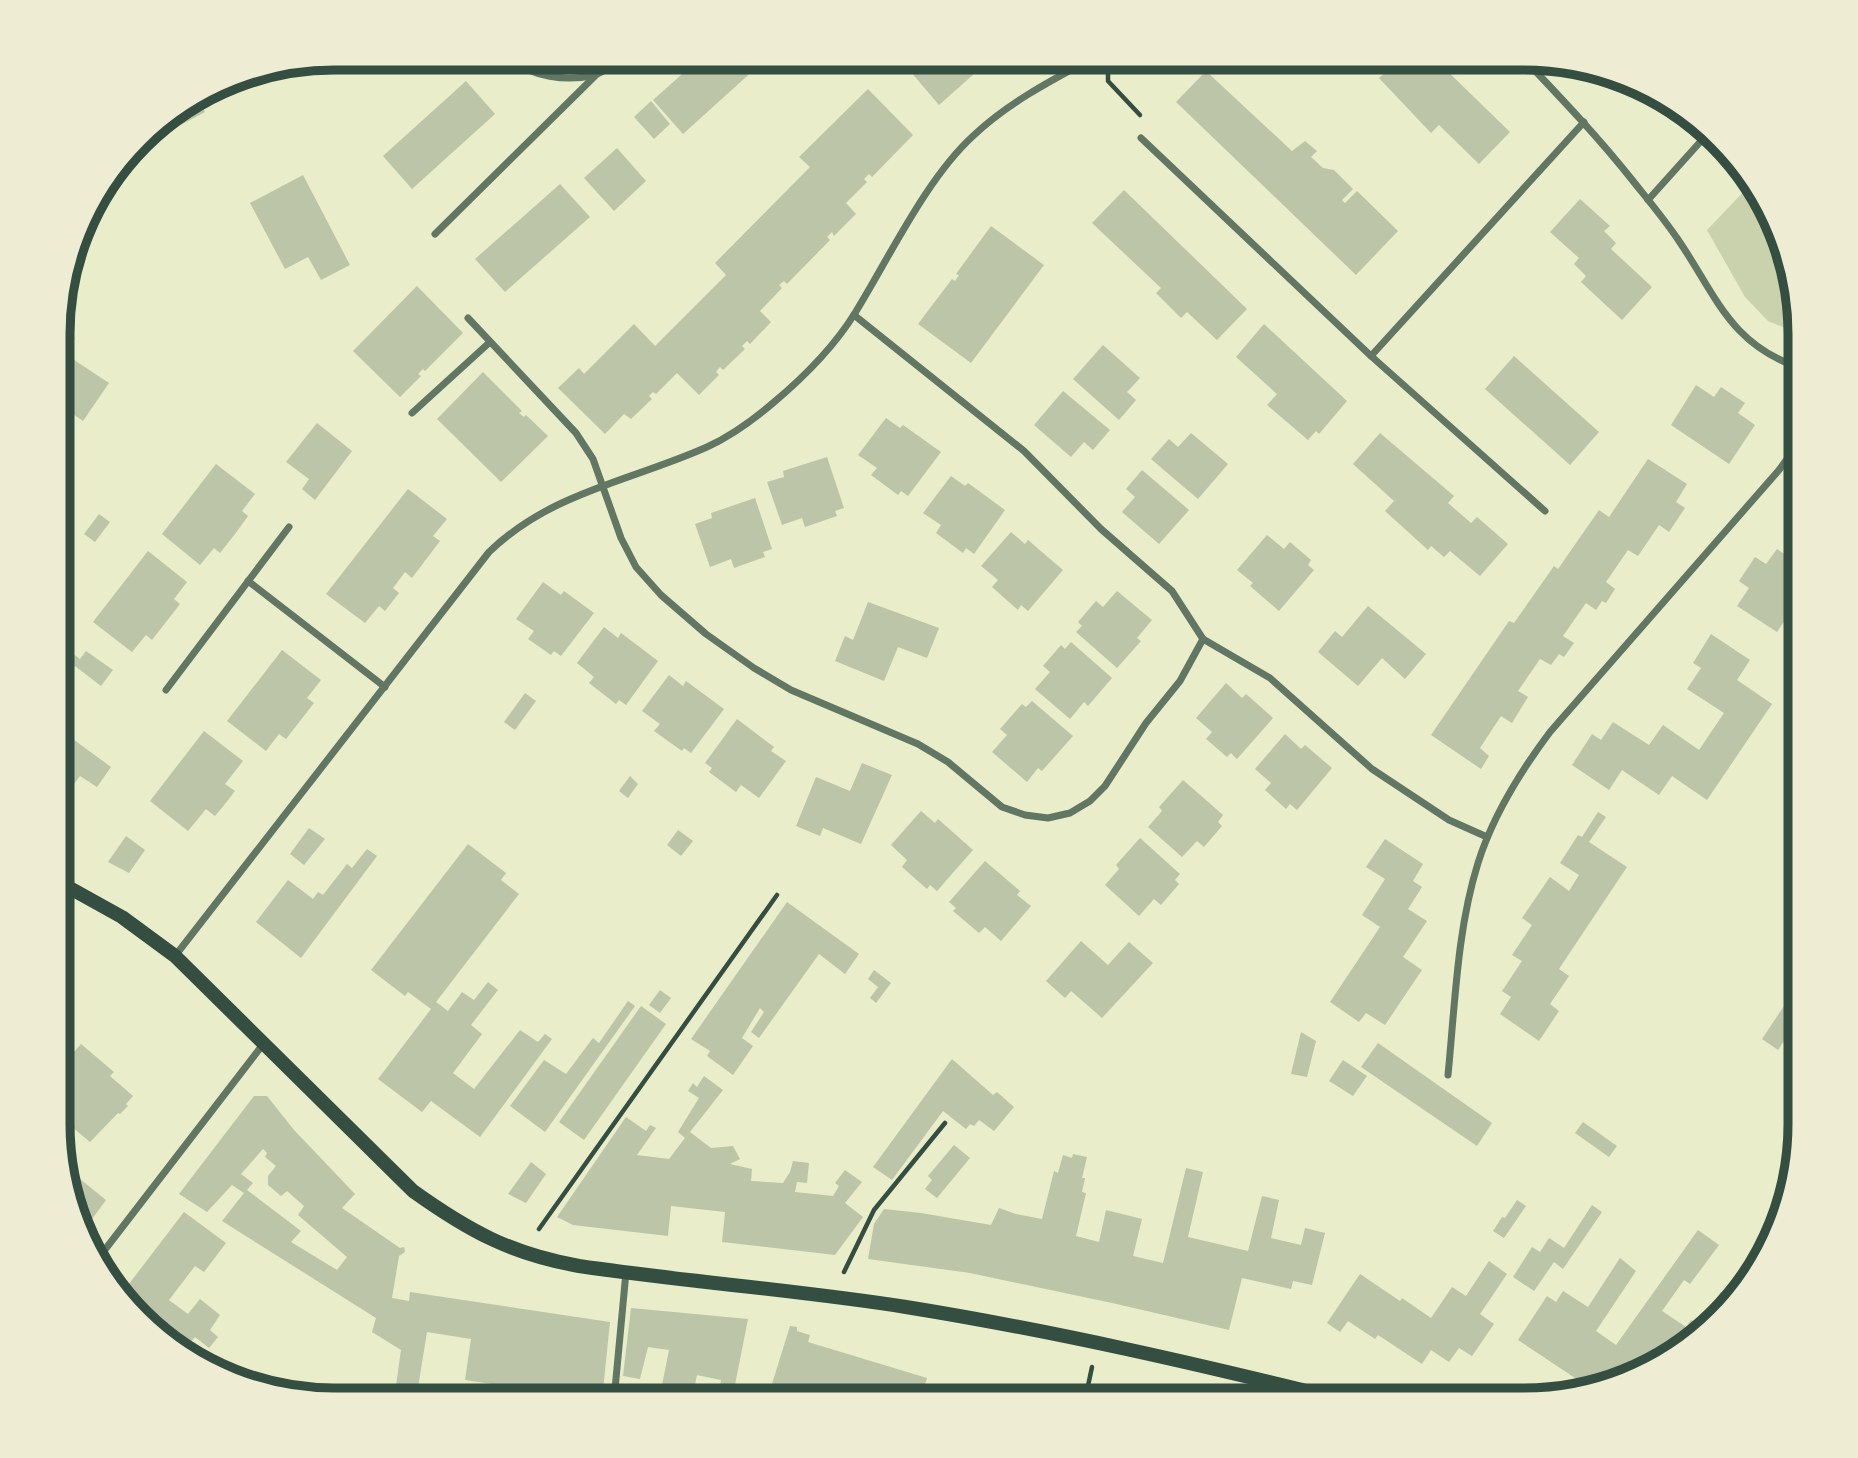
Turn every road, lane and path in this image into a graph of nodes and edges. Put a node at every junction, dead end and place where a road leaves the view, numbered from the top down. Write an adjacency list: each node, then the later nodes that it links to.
1 (530, 70): 6 (street)
2 (604, 70): 6 (street)
3 (1071, 70): 12 (street)
4 (1108, 70): 8 (path)
5 (1535, 71): 7 (street)
6 (596, 75): 11 (street)
7 (1584, 122): 10 (street); 15 (street)
8 (1141, 138): 15 (street)
9 (1703, 139): 10 (street)
10 (1648, 200): 16 (street)
11 (435, 234)
12 (854, 315): 19 (street); 23 (street)
13 (468, 318): 14 (street)
14 (491, 342): 17 (street); 19 (street)
15 (1371, 356): 20 (street)
16 (1788, 364)
17 (412, 413)
18 (1788, 458): 26 (street)
19 (604, 485): 23 (street); 24 (street)
20 (1545, 511)
21 (289, 527): 22 (street)
22 (248, 581): 24 (street); 25 (street)
23 (1203, 639): 26 (street)
24 (385, 687): 29 (street)
25 (166, 690)
26 (1487, 837): 31 (street)
27 (70, 888): 29 (main road)
28 (777, 895): 34 (path)
29 (175, 956): 30 (main road)
30 (265, 1043): 33 (street); 34 (main road)
31 (1448, 1074)
32 (945, 1123): 36 (path)
33 (103, 1252)
34 (522, 1252): 35 (main road)
35 (626, 1272): 36 (main road); 37 (street)
36 (831, 1297): 38 (main road)
37 (615, 1388)
38 (1293, 1388)

